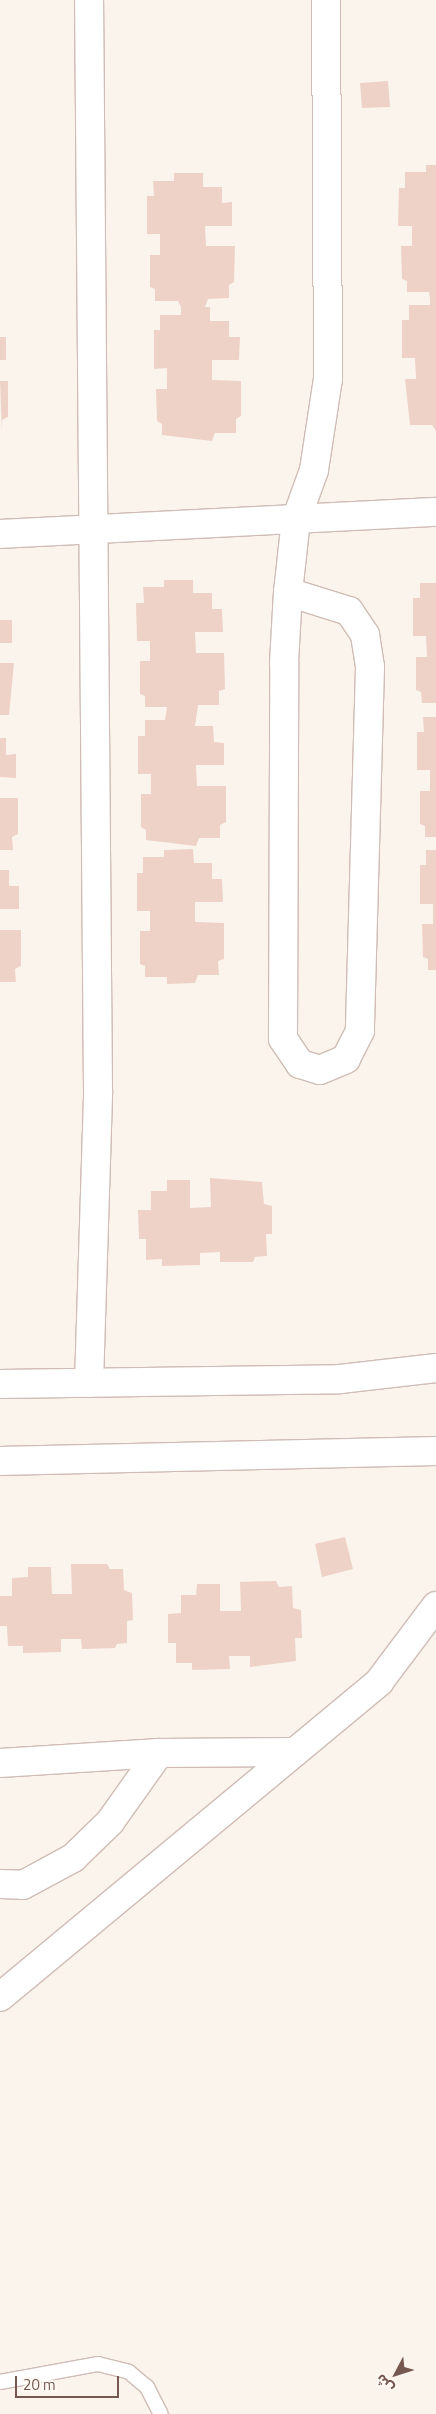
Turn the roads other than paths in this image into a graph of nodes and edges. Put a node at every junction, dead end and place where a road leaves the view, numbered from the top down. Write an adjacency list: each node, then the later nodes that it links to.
1 (89, 0): 5 (street)
2 (326, 0): 4 (street)
3 (436, 512): 4 (street)
4 (296, 520): 5 (street); 7 (street)
5 (91, 529): 6 (street); 9 (street)
6 (0, 534)
7 (288, 592): 7 (street)
8 (436, 1368): 9 (street)
9 (89, 1383): 10 (street)
10 (0, 1384)
11 (436, 1451): 12 (street)
12 (0, 1461)
13 (436, 1606): 14 (street)
14 (294, 1752): 15 (street); 18 (street)
15 (159, 1753): 16 (street); 17 (street)
16 (0, 1763)
17 (0, 1884)
18 (0, 1997)
19 (0, 2382): 20 (lane)
20 (161, 2414)

